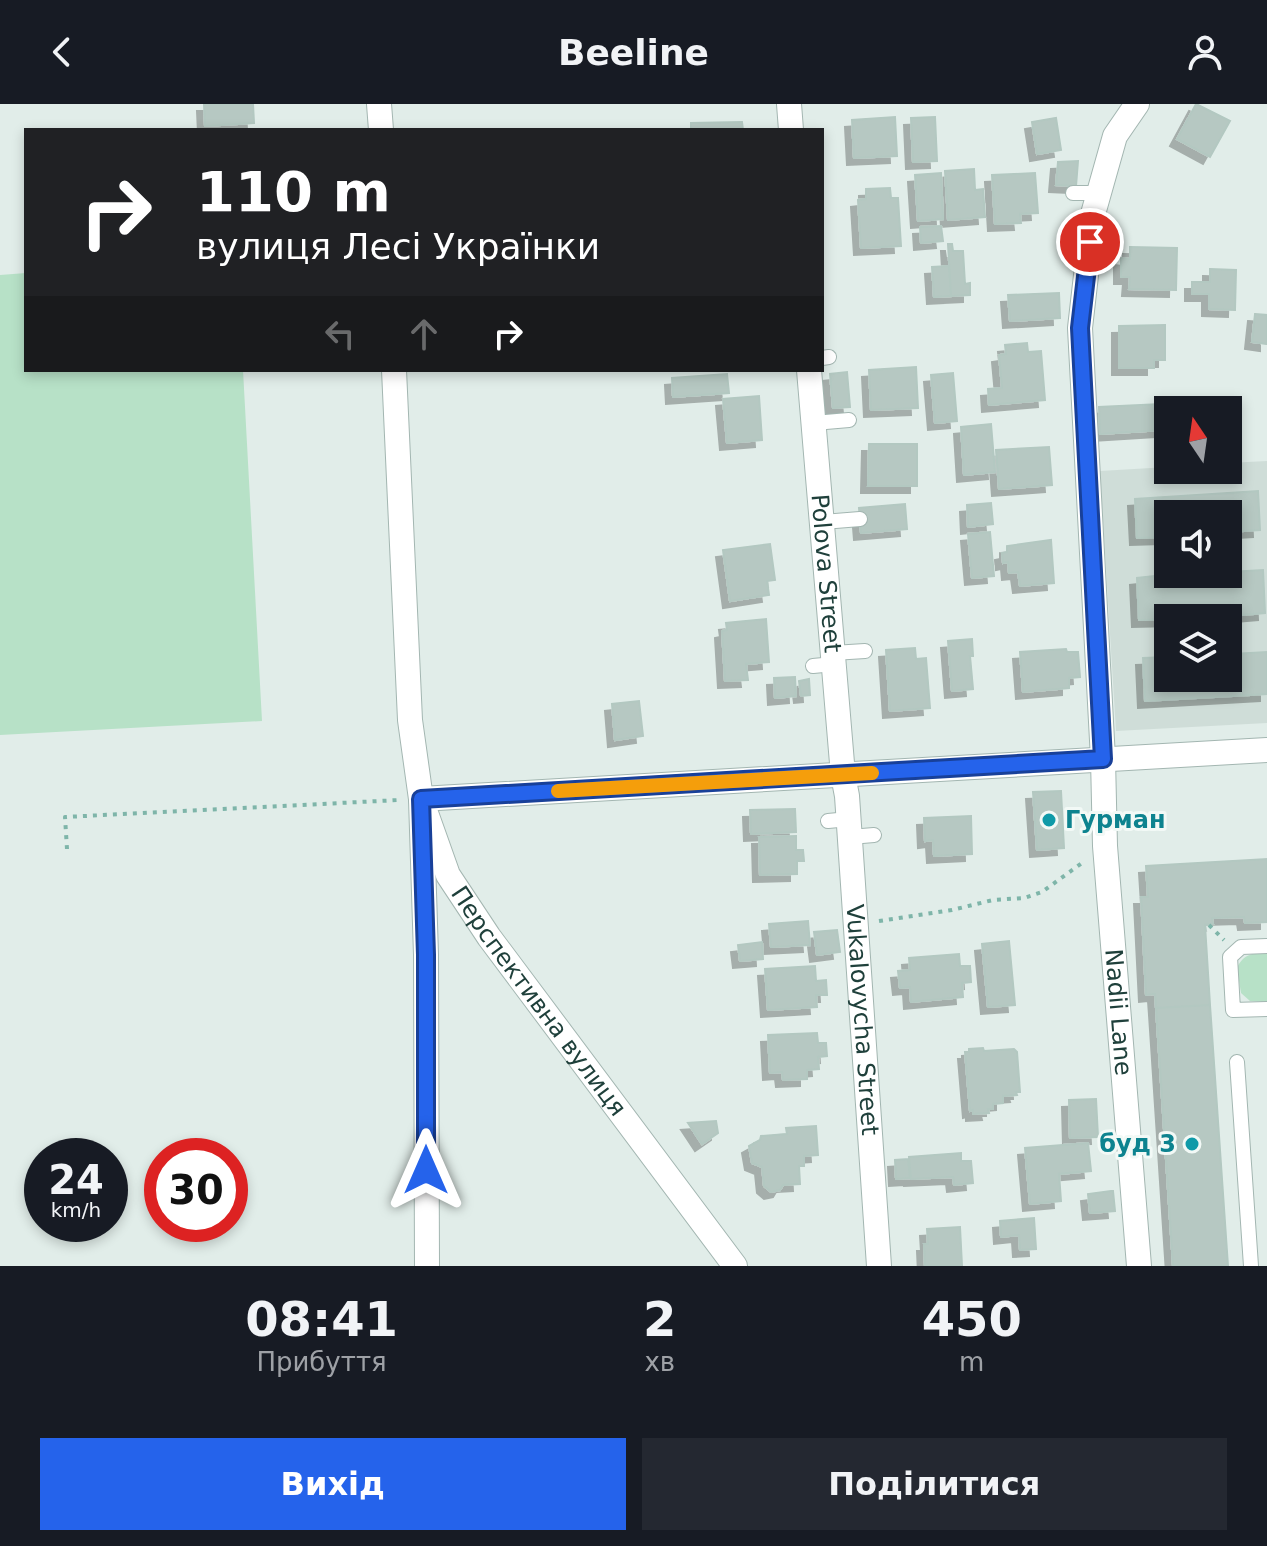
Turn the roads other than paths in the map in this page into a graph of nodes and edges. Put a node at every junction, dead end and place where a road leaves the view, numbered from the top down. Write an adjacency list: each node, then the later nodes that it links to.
1 (379, 104): 4 (street)
2 (789, 104): 5 (street)
3 (1137, 104): 7 (street, Nadii Lane)
4 (381, 128)
5 (791, 128)
6 (1073, 193): 7 (lane)
7 (1099, 193): 17 (street, Nadii Lane)
8 (394, 372): 19 (street, Перспективна вулиця)
9 (812, 372): 11 (street, Polova Street)
10 (849, 420): 11 (lane)
11 (814, 423): 13 (street, Polova Street)
12 (860, 519): 13 (lane)
13 (823, 522): 15 (street, Polova Street)
14 (865, 651): 15 (lane)
15 (827, 661): 18 (street, Polova Street)
16 (1267, 750): 17 (street)
17 (1103, 759): 18 (street); 26 (street, Nadii Lane)
18 (843, 775): 19 (street); 25 (street, Vukalovycha Street)
19 (421, 799): 23 (street); 24 (street, Перспективна вулиця)
20 (1267, 946): 21 (lane)
21 (1267, 1009)
22 (1237, 1062): 27 (lane)
23 (427, 1266)
24 (735, 1266)
25 (879, 1266)
26 (1139, 1266)
27 (1251, 1266)

